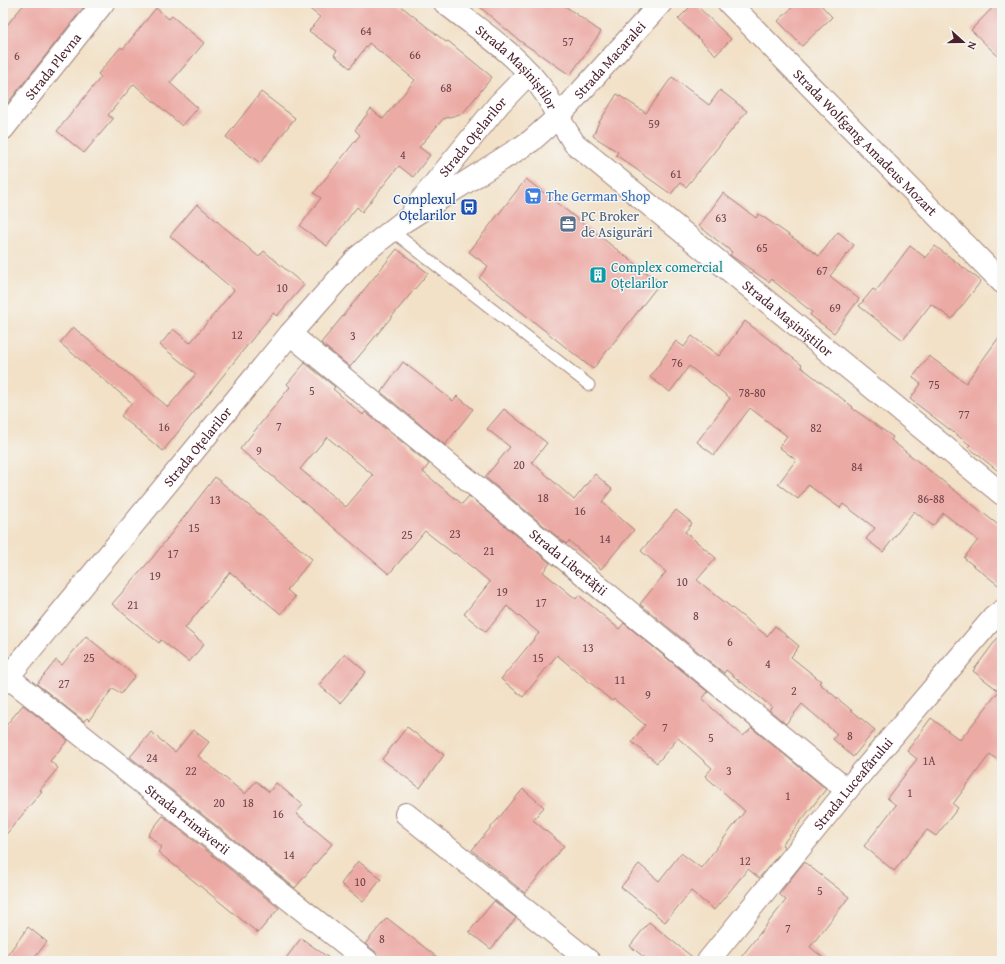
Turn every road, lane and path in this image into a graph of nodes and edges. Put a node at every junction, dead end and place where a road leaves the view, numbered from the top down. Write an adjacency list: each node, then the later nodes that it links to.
1 (103, 3): 7 (street, Strada Plevna)
2 (445, 3): 5 (street, Strada Mașiniștilor)
3 (661, 3): 6 (street, Strada Macaralei)
4 (729, 3): 9 (street, Strada Wolfgang Amadeus Mozart)
5 (529, 73): 6 (street, Strada Mașiniștilor); 8 (street, Strada Oțelarilor)
6 (558, 117): 8 (street, Strada Oțelarilor); 12 (street, Strada Mașiniștilor)
7 (3, 129)
8 (397, 226): 10 (street, Strada Oțelarilor); 11 (lane)
9 (1002, 282)
10 (290, 334): 14 (street, Strada Oțelarilor); 15 (street, Strada Libertății)
11 (589, 384)
12 (1002, 494)
13 (1002, 612): 15 (street, Strada Luceafărului)
14 (5, 680): 17 (street, Strada Primăverii)
15 (847, 790): 19 (street, Strada Luceafărului)
16 (406, 814): 18 (street)
17 (367, 961)
18 (589, 961)
19 (708, 961)

